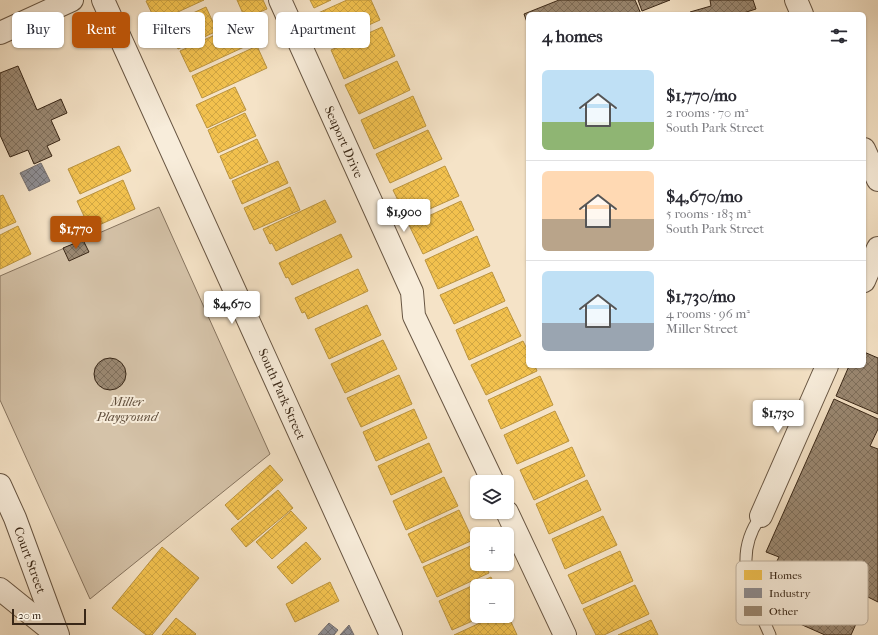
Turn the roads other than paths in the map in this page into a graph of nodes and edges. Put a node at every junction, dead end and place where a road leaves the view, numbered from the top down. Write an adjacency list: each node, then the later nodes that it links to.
1 (72, 0): 4 (street)
2 (103, 0): 18 (street, South Park Street)
3 (280, 0): 10 (street, Seaport Drive)
4 (0, 33)
5 (866, 153): 6 (street)
6 (878, 180)
7 (878, 248): 8 (street)
8 (866, 276)
9 (826, 368): 12 (street)
10 (490, 475)
11 (0, 486): 17 (street, Court Street)
12 (761, 516): 14 (lane)
13 (510, 519): 19 (street)
14 (746, 561)
15 (0, 589): 17 (street)
16 (766, 625): 20 (lane)
17 (57, 635)
18 (391, 635)
19 (566, 635)
20 (770, 635)

